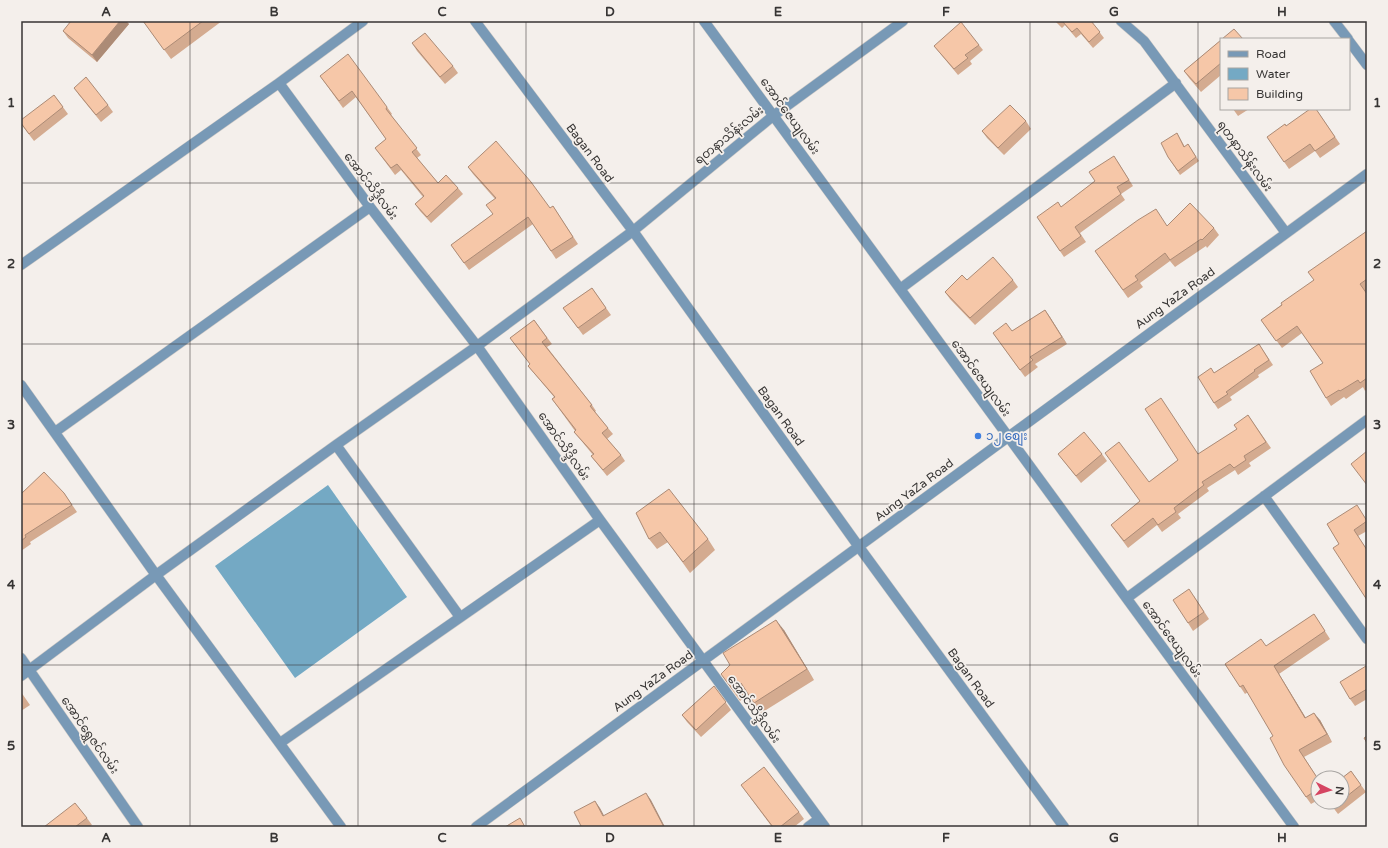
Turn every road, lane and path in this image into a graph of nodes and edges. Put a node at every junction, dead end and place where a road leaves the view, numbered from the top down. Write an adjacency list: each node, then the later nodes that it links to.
1 (363, 21): 10 (street)
2 (475, 21): 15 (street, Bagan Road)
3 (704, 21): 12 (street, အောင်ဇေယျလမ်း)
4 (903, 21): 12 (street, ရတနာသိန်းလမ်း)
5 (1121, 21): 11 (street, ရတနာသိန်းလမ်း)
6 (1334, 21): 7 (street)
7 (1347, 38)
8 (1350, 43): 9 (street)
9 (1367, 65)
10 (279, 82): 14 (street, အောင်သိဒ္ဒိလမ်း); 17 (street)
11 (1176, 83): 16 (street, ရတနာသိန်းလမ်း); 18 (street)
12 (773, 116): 15 (street, ရတနာသိန်းလမ်း); 18 (street, အောင်ဇေယျလမ်း)
13 (1367, 174): 16 (street, Aung YaZa Road)
14 (370, 207): 19 (street, အောင်သိဒ္ဒိလမ်း); 22 (street)
15 (633, 231): 19 (street, ရတနာသိန်းလမ်း); 27 (street, Bagan Road)
16 (1286, 233): 23 (street, Aung YaZa Road)
17 (21, 265)
18 (900, 289): 23 (street, အောင်ဇေယျလမ်း)
19 (477, 346): 24 (street, ရတနာသိန်းလမ်း); 26 (street, အောင်သိဒ္ဒိလမ်း)
20 (21, 386): 22 (street)
21 (1367, 420): 25 (street)
22 (55, 432): 28 (street)
23 (1008, 437): 27 (street, Aung YaZa Road); 29 (street, အောင်ဇေယျလမ်း)
24 (336, 445): 28 (street, ရတနာသိန်းလမ်း); 30 (street)
25 (1264, 496): 29 (street); 31 (street)
26 (600, 520): 30 (street); 33 (street, အောင်သိဒ္ဒိလမ်း)
27 (859, 547): 33 (street, Aung YaZa Road); 42 (street, Bagan Road)
28 (156, 575): 34 (street, ရတနာသိန်းလမ်း); 36 (street)
29 (1127, 598): 43 (street, အောင်ဇေယျလမ်း)
30 (460, 617): 36 (street)
31 (1367, 638)
32 (21, 658): 34 (street, အောင်ရွှေဇင်လမ်း)
33 (702, 661): 37 (street, အောင်သိဒ္ဒိလမ်း); 40 (street, Aung YaZa Road)
34 (30, 670): 35 (street, ရတနာသိန်းလမ်း); 38 (street, အောင်ရွှေဇင်လမ်း)
35 (21, 676)
36 (280, 743): 39 (street)
37 (822, 823): 41 (street)
38 (138, 827)
39 (341, 827)
40 (476, 827)
41 (808, 827)
42 (1064, 827)
43 (1294, 827)

